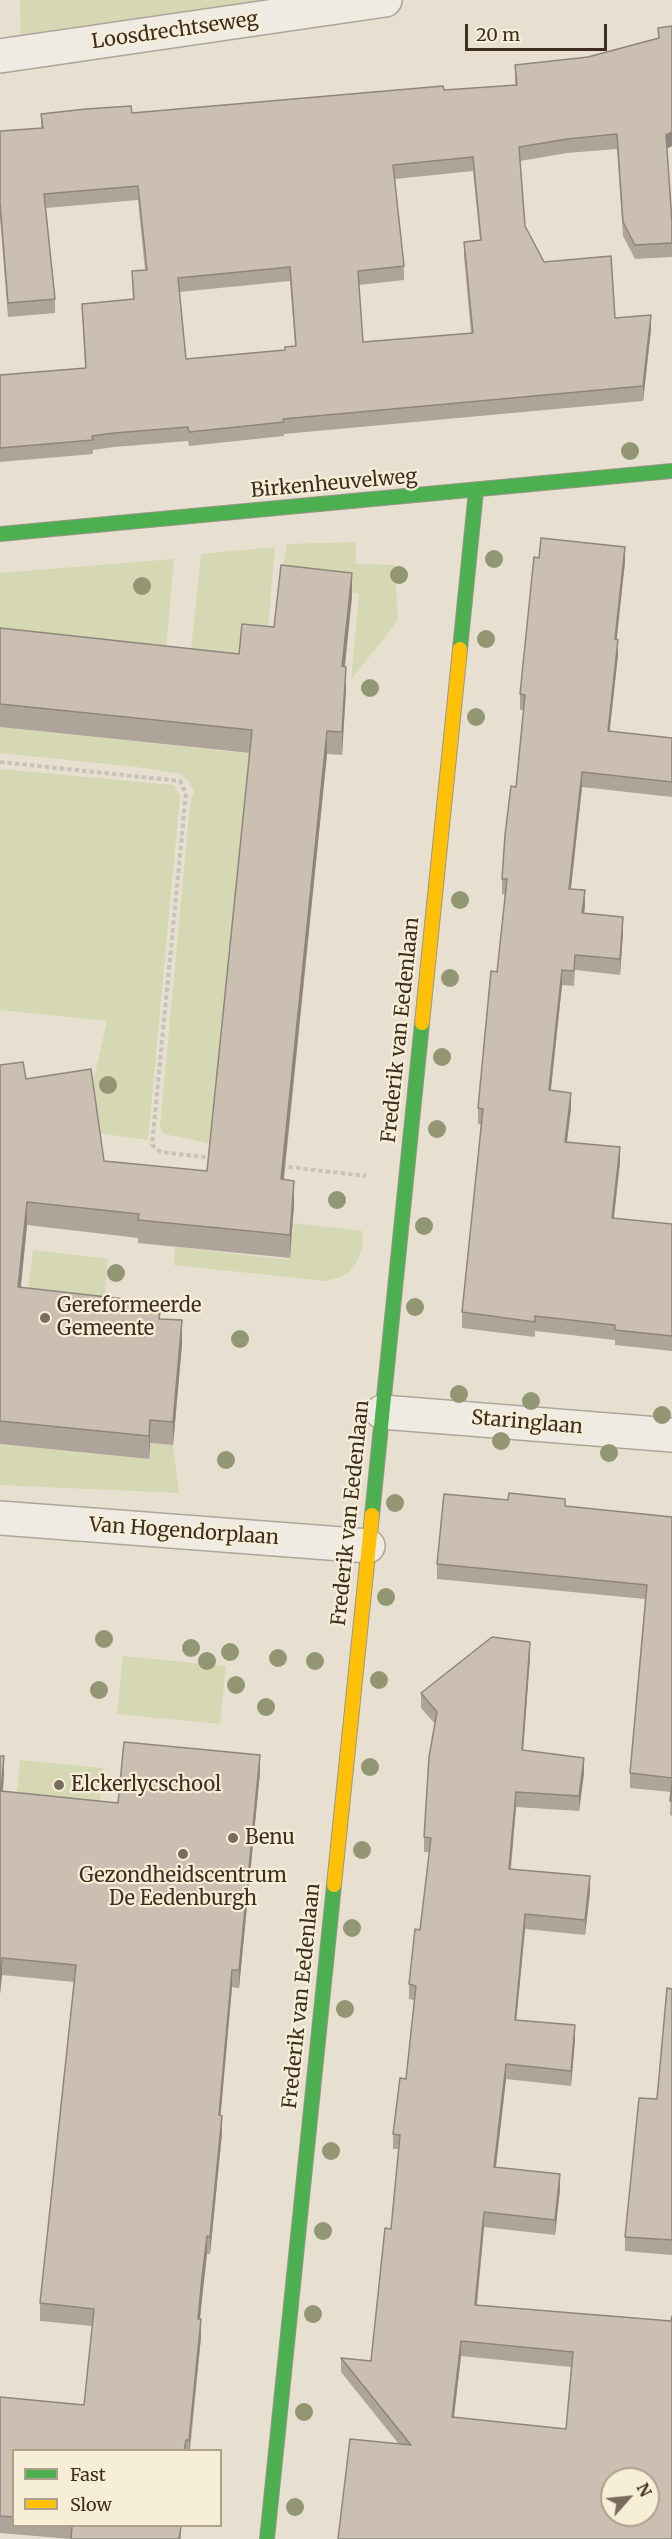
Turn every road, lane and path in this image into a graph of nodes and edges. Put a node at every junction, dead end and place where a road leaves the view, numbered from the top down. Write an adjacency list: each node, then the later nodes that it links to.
1 (385, 0): 2 (street, Loosdrechtseweg)
2 (0, 56)
3 (672, 471): 4 (street, Birkenheuvelweg)
4 (476, 491): 5 (street, Birkenheuvelweg); 9 (street, Frederik van Eedenlaan)
5 (0, 534)
6 (0, 762): 7 (path)
7 (219, 1159)
8 (277, 1166): 9 (path)
9 (405, 1181): 10 (street, Frederik van Eedenlaan)
10 (381, 1412): 11 (street, Staringlaan); 13 (street, Frederik van Eedenlaan)
11 (672, 1435)
12 (0, 1518): 13 (street, Van Hogendorplaan)
13 (368, 1546): 14 (street, Frederik van Eedenlaan)
14 (267, 2539)

